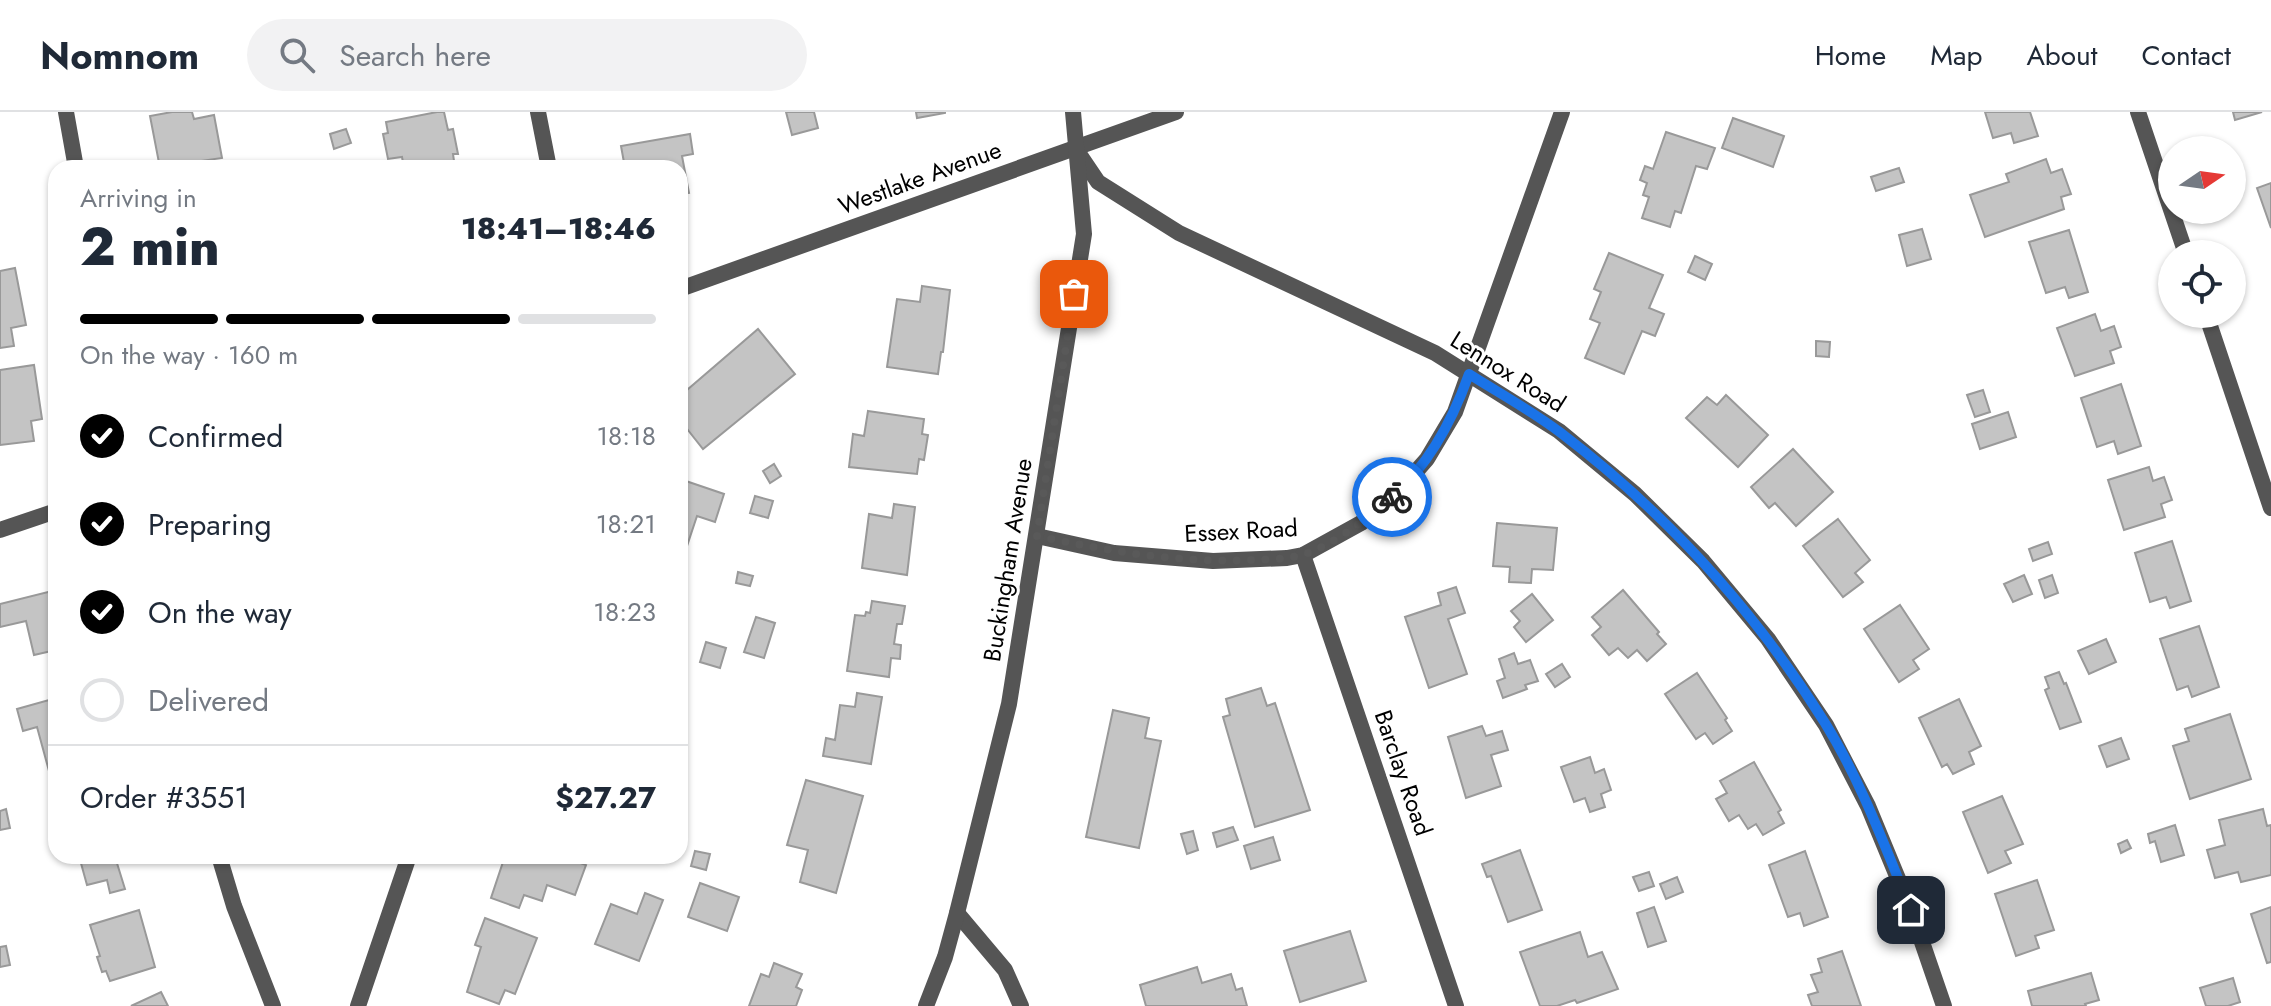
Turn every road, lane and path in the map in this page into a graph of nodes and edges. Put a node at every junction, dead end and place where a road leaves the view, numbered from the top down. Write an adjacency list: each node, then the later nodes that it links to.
1 (66, 112): 8 (street)
2 (538, 112): 9 (street)
3 (1073, 112): 7 (street, Buckingham Avenue)
4 (1176, 112): 7 (street, Westlake Avenue)
5 (1562, 112): 13 (street, Essex Road)
6 (2138, 112): 10 (street)
7 (1075, 148): 11 (street, Westlake Avenue); 13 (street, Lennox Road); 17 (street, Buckingham Avenue)
8 (75, 160)
9 (547, 160)
10 (2181, 240)
11 (688, 286)
12 (2211, 328): 14 (street)
13 (1469, 374): 18 (street, Essex Road); 27 (street, Lennox Road)
14 (2271, 508)
15 (48, 514): 16 (street)
16 (0, 530)
17 (1037, 536): 18 (street, Essex Road); 21 (street, Buckingham Avenue)
18 (1303, 555): 26 (street, Barclay Road)
19 (221, 864): 22 (street)
20 (406, 864): 23 (street)
21 (957, 913): 24 (street, Buckingham Avenue); 25 (street)
22 (273, 1006)
23 (358, 1006)
24 (926, 1006)
25 (1021, 1006)
26 (1456, 1006)
27 (1944, 1006)

